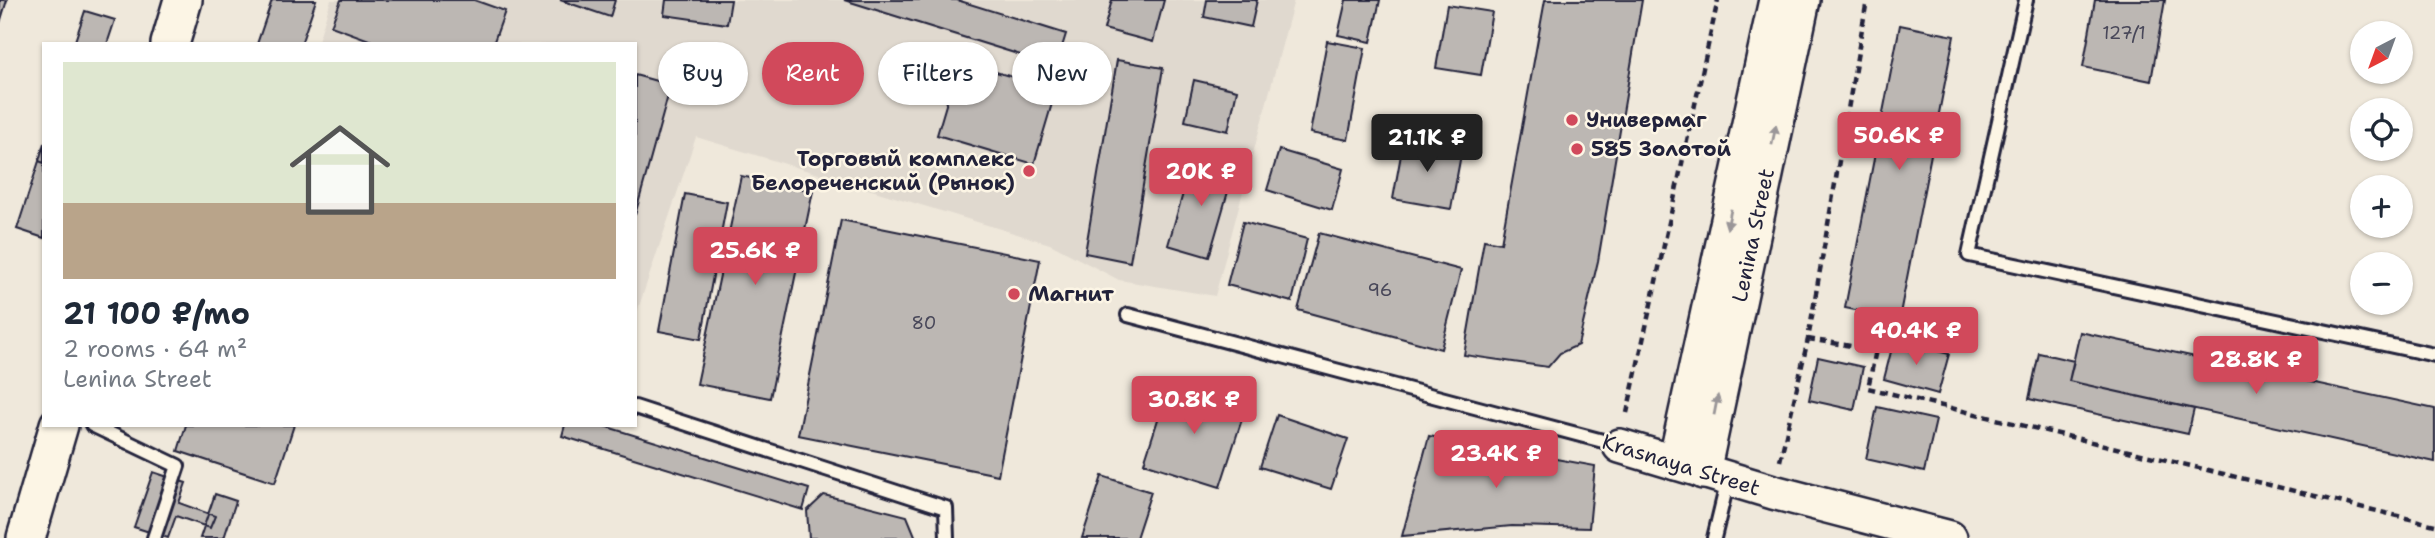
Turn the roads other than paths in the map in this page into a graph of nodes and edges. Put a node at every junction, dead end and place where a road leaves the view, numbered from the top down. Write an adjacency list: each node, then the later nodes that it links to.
1 (183, 0): 5 (main road)
2 (1776, 0): 12 (street, Lenina Street, one-way to 12)
3 (1803, 0): 12 (street, Lenina Street, one-way to 3)
4 (2026, 0): 7 (lane)
5 (171, 42)
6 (1128, 315): 11 (lane, Krasnaya Street)
7 (2435, 355)
8 (637, 408): 15 (lane)
9 (58, 427): 13 (main road)
10 (96, 427): 14 (lane)
11 (1620, 446): 12 (street, Krasnaya Street)
12 (1702, 472): 16 (lane); 17 (street, Krasnaya Street)
13 (26, 538)
14 (154, 538)
15 (947, 538)
16 (1714, 538)
17 (1950, 538)

